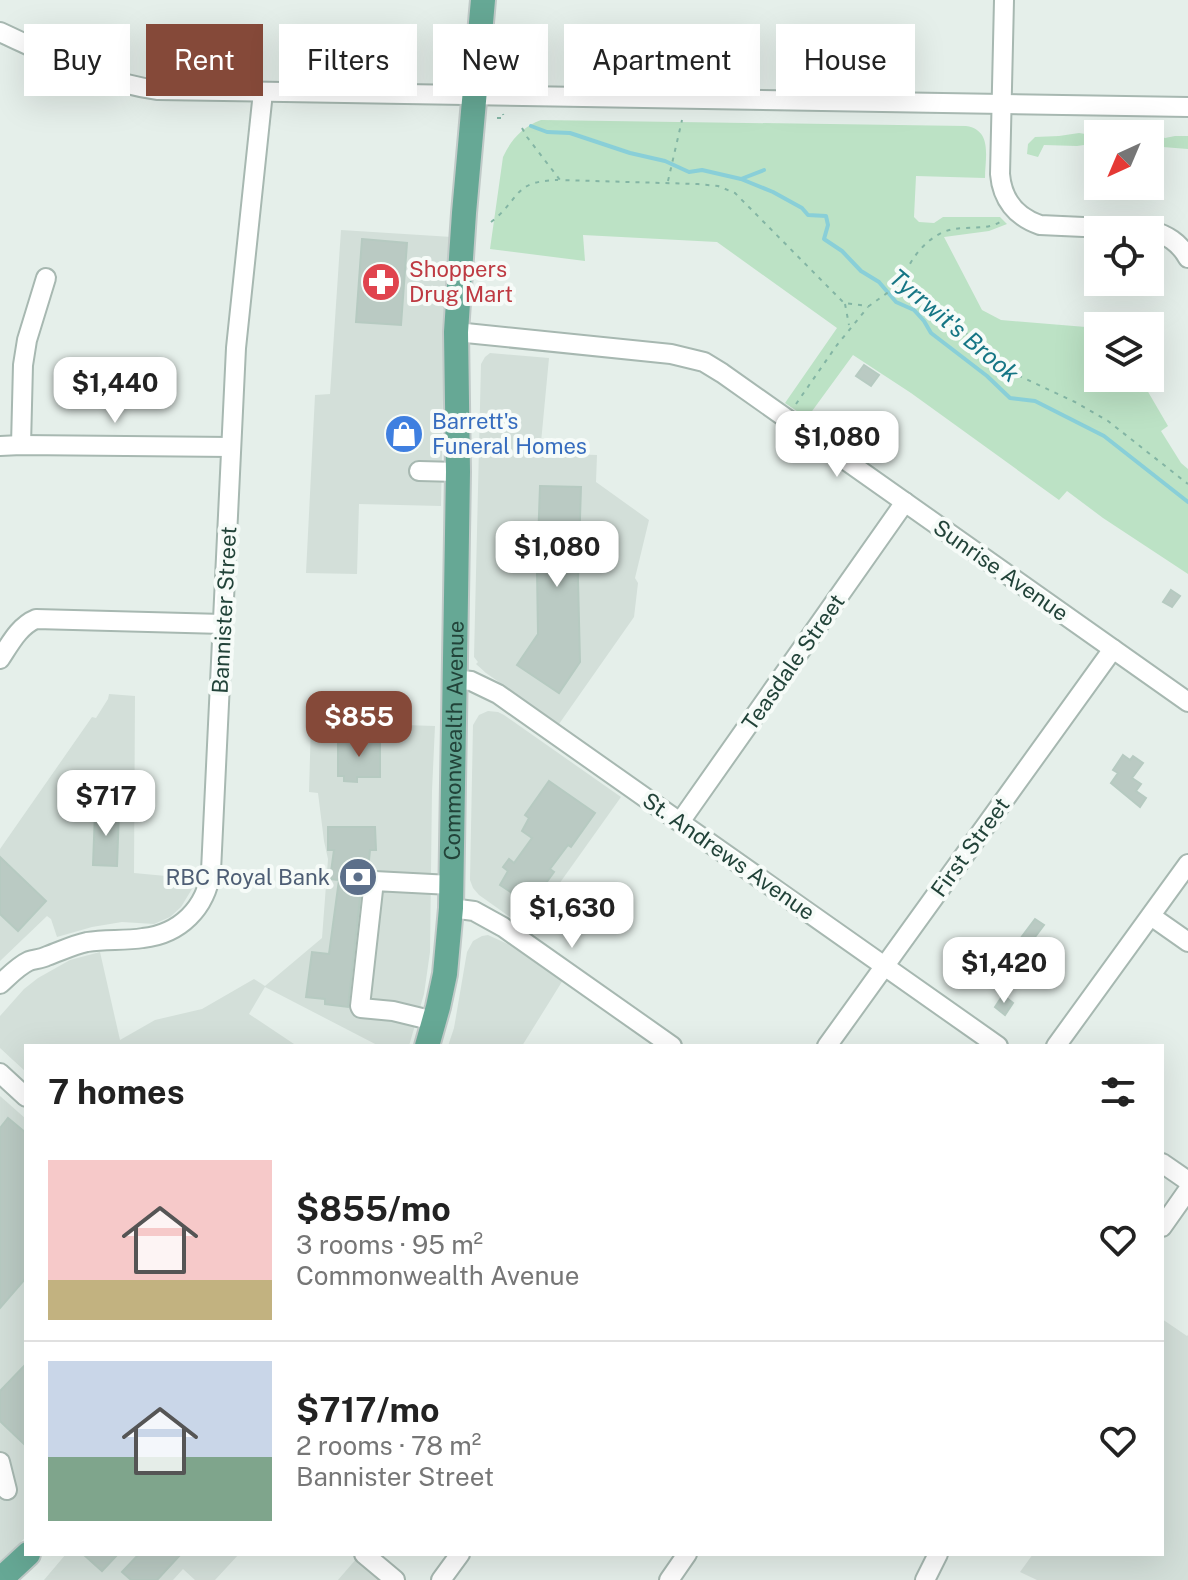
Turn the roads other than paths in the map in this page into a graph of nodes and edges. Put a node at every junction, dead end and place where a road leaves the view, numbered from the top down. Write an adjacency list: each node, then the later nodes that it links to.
1 (483, 0): 3 (main road, Commonwealth Avenue)
2 (1004, 0): 11 (street)
3 (481, 24)
4 (0, 32): 5 (street)
5 (146, 88)
6 (263, 92): 7 (street)
7 (433, 94)
8 (263, 96): 20 (street, Bannister Street)
9 (476, 96): 17 (main road, Commonwealth Avenue)
10 (548, 96): 11 (street)
11 (1002, 105): 12 (street); 13 (street)
12 (1188, 107)
13 (1084, 227)
14 (1164, 235): 15 (street)
15 (1188, 258)
16 (46, 278): 18 (street)
17 (456, 332): 22 (main road, Commonwealth Avenue); 23 (street, Sunrise Avenue)
18 (21, 445): 19 (street); 20 (street)
19 (0, 446)
20 (231, 447): 24 (street, Bannister Street)
21 (419, 471): 22 (street)
22 (458, 472): 27 (main road, Commonwealth Avenue)
23 (905, 502): 25 (street, Sunrise Avenue); 29 (street, Teasdale Street)
24 (223, 624): 26 (street); 35 (street, Bannister Street)
25 (1113, 649): 28 (street, Sunrise Avenue); 34 (street, First Street)
26 (0, 659)
27 (454, 679): 29 (street, St. Andrews Avenue); 31 (main road, Commonwealth Avenue)
28 (1188, 702)
29 (680, 822): 34 (street, St. Andrews Avenue)
30 (1188, 864): 32 (street)
31 (451, 897): 36 (main road, Commonwealth Avenue); 36 (street); 38 (street)
32 (1151, 916): 33 (street); 41 (street)
33 (1188, 942)
34 (884, 965): 39 (street, First Street); 40 (street, St. Andrews Avenue)
35 (0, 984)
36 (434, 1021): 37 (main road, Commonwealth Avenue)
37 (428, 1044)
38 (669, 1044)
39 (828, 1044)
40 (995, 1044)
41 (1057, 1044)
42 (0, 1073): 43 (street)
43 (24, 1095)
44 (1164, 1164): 45 (street)
45 (1188, 1181)
46 (1188, 1190): 47 (street)
47 (1164, 1224)
48 (0, 1462): 49 (street)
49 (7, 1490)
50 (26, 1556): 56 (main road)
51 (28, 1556): 57 (main road)
52 (366, 1556): 58 (street)
53 (459, 1556): 59 (street)
54 (686, 1556): 60 (street)
55 (937, 1556): 61 (street)
56 (0, 1580)
57 (25, 1580)
58 (395, 1580)
59 (441, 1580)
60 (669, 1580)
61 (925, 1580)

